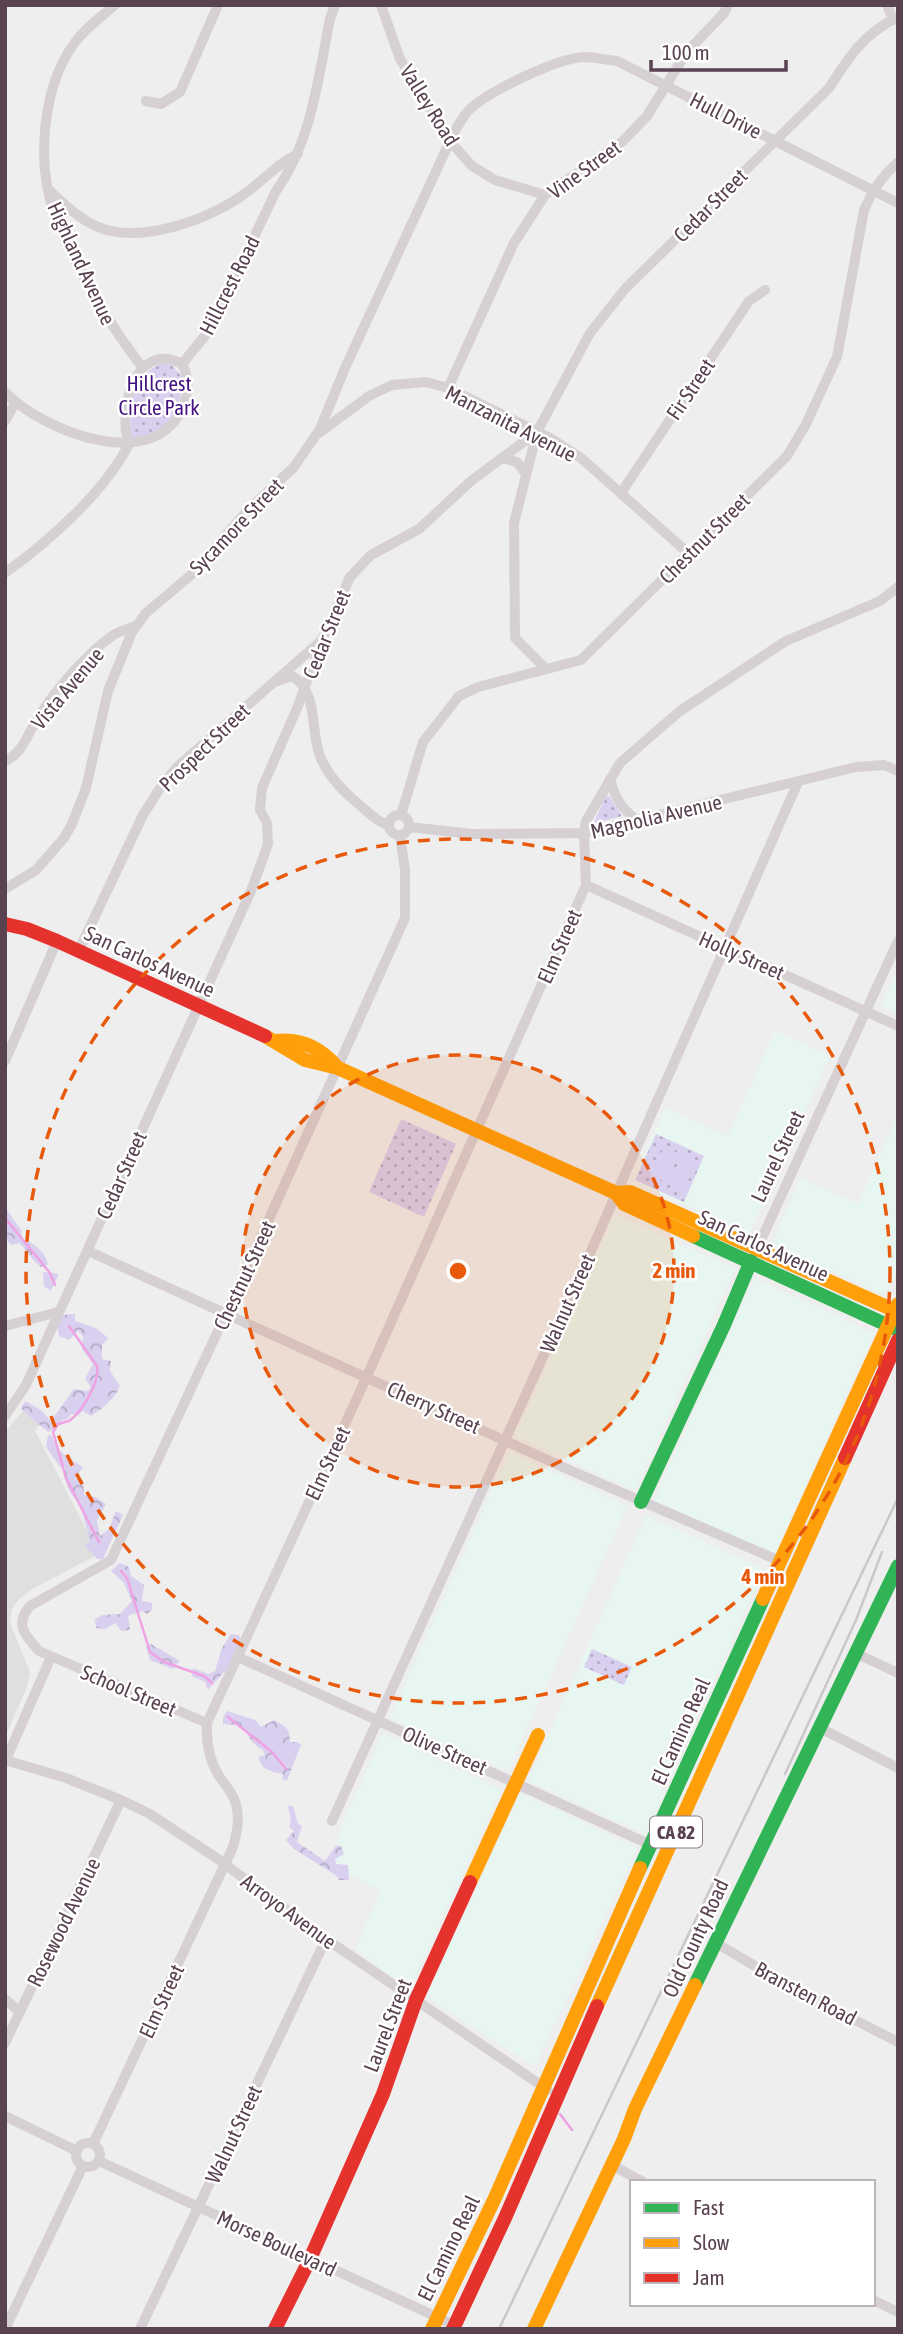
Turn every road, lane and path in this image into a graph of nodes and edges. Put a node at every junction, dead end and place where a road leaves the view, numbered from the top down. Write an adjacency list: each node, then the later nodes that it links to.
1 (115, 5): 14 (street, Highland Avenue)
2 (218, 5): 9 (street)
3 (335, 5): 12 (street, Hillcrest Road)
4 (381, 5): 11 (street, Valley Road)
5 (728, 5): 8 (street, Vine Street)
6 (887, 5): 7 (street)
7 (895, 18): 10 (street, Cedar Street)
8 (668, 85): 10 (street, Hull Drive); 11 (street, Hull Drive); 16 (street, Vine Street)
9 (146, 101)
10 (775, 140): 15 (street, Hull Drive); 25 (street, Cedar Street)
11 (450, 141): 16 (street, Valley Road); 26 (street, Sycamore Street)
12 (298, 154): 14 (street); 19 (street, Hillcrest Road)
13 (898, 162): 15 (street, Chestnut Street)
14 (48, 190): 20 (street, Highland Avenue)
15 (873, 191): 17 (street, Hull Drive); 31 (street, Chestnut Street)
16 (545, 195): 21 (street, Vine Street)
17 (898, 203)
18 (765, 290): 30 (street, Fir Street)
19 (182, 364): 20 (street); 27 (street)
20 (142, 368): 27 (street)
21 (448, 388): 25 (street, Manzanita Avenue); 26 (street, Manzanita Avenue)
22 (5, 392): 23 (street)
23 (15, 403): 24 (street); 27 (street)
24 (5, 421)
25 (537, 432): 28 (street, Cedar Street); 29 (street); 30 (street, Manzanita Avenue)
26 (316, 435): 34 (street, Sycamore Street)
27 (129, 444): 32 (street)
28 (503, 458): 29 (street); 35 (street, Cedar Street)
29 (526, 474): 36 (street)
30 (621, 493): 31 (street, Manzanita Avenue)
31 (688, 553): 36 (street, Chestnut Street)
32 (5, 573)
33 (898, 587): 41 (street, Elm Street)
34 (138, 625): 39 (street, Vista Avenue); 50 (street, Sycamore Street)
35 (322, 640): 37 (street, Cedar Street); 38 (street, Prospect Street)
36 (545, 668): 43 (street, Chestnut Street)
37 (305, 687): 38 (street); 45 (street); 56 (street, Cedar Street)
38 (264, 690): 55 (street, Prospect Street)
39 (5, 761)
40 (898, 771): 42 (street, Magnolia Avenue)
41 (610, 779): 44 (street); 47 (street, Elm Street)
42 (798, 782): 44 (street, Magnolia Avenue); 54 (street, Walnut Street)
43 (401, 815): 45 (street); 46 (street)
44 (638, 821): 47 (street, Magnolia Avenue)
45 (388, 825): 48 (street)
46 (409, 827): 47 (street, Magnolia Avenue); 48 (street)
47 (584, 833): 49 (street, Elm Street)
48 (400, 836): 60 (street, Chestnut Street)
49 (586, 885): 54 (street, Holly Street); 61 (street, Elm Street)
50 (5, 889)
51 (5, 924): 52 (main road, San Carlos Avenue)
52 (57, 941): 55 (main road, San Carlos Avenue); 59 (street)
53 (898, 941): 57 (street, Laurel Street)
54 (726, 948): 57 (street, Holly Street); 62 (street, Walnut Street)
55 (78, 952): 56 (main road, San Carlos Avenue)
56 (197, 1006): 60 (main road, San Carlos Avenue); 63 (street, Cedar Street)
57 (866, 1012): 58 (street, Holly Street); 64 (street, Laurel Street)
58 (898, 1026)
59 (5, 1061)
60 (338, 1068): 61 (main road, San Carlos Avenue); 67 (street, Chestnut Street)
61 (477, 1130): 62 (main road, San Carlos Avenue); 71 (street, Elm Street)
62 (615, 1194): 64 (main road, San Carlos Avenue); 73 (street, Walnut Street)
63 (88, 1251): 66 (street, Cedar Street); 67 (street, Cherry Street)
64 (753, 1255): 65 (main road, San Carlos Avenue); 69 (main road, San Carlos Avenue); 74 (main road, Laurel Street)
65 (897, 1309): 69 (main road, El Camino Real / CA 82)
66 (58, 1312): 68 (street); 72 (street, Cedar Street)
67 (227, 1312): 71 (street, Cherry Street); 79 (street, Chestnut Street)
68 (5, 1326)
69 (893, 1328): 75 (main road, El Camino Real / CA 82)
70 (898, 1340): 77 (main road, El Camino Real / CA 82)
71 (367, 1377): 73 (street, Cherry Street); 80 (street, Elm Street)
72 (5, 1416)
73 (504, 1438): 74 (street, Cherry Street); 82 (street, Walnut Street)
74 (641, 1502): 75 (street, Cherry Street)
75 (780, 1561): 77 (main road); 91 (main road, El Camino Real / CA 82)
76 (898, 1566): 78 (main road, Old County Road)
77 (794, 1571): 93 (main road, El Camino Real / CA 82)
78 (855, 1653): 81 (street); 84 (main road, Old County Road)
79 (51, 1657): 83 (street, School Street); 86 (street)
80 (238, 1657): 82 (street, Olive Street); 83 (street, Elm Street)
81 (898, 1673)
82 (377, 1720): 88 (street, Olive Street); 90 (street, Walnut Street)
83 (207, 1723): 92 (street, Elm Street)
84 (820, 1728): 87 (street); 95 (main road, Old County Road)
85 (538, 1735): 88 (main road, Laurel Street)
86 (6, 1761): 89 (street, Arroyo Avenue)
87 (898, 1768)
88 (517, 1783): 91 (street, Olive Street); 97 (main road, Laurel Street)
89 (121, 1800): 92 (street, Arroyo Avenue); 98 (street, Rosewood Avenue)
90 (332, 1821)
91 (651, 1845): 93 (main road); 101 (main road, El Camino Real / CA 82)
92 (226, 1865): 94 (street, Arroyo Avenue); 104 (street, Elm Street)
93 (639, 1914): 102 (main road, El Camino Real / CA 82)
94 (326, 1939): 97 (street, Arroyo Avenue); 110 (street, Walnut Street)
95 (716, 1943): 99 (street, Bransten Road); 107 (main road, Old County Road)
96 (5, 1999): 98 (street)
97 (416, 2000): 101 (street, Arroyo Avenue); 111 (main road, Laurel Street)
98 (20, 2012): 100 (street, Rosewood Avenue)
99 (898, 2042)
100 (5, 2043)
101 (541, 2087): 102 (street, Arroyo Avenue); 114 (main road, El Camino Real / CA 82)
102 (557, 2094): 115 (main road, El Camino Real / CA 82)
103 (5, 2116): 105 (street)
104 (93, 2144): 105 (street); 106 (street)
105 (77, 2151): 108 (street)
106 (99, 2161): 108 (street); 110 (street, Morse Boulevard)
107 (612, 2165): 109 (street); 119 (main road, Old County Road)
108 (83, 2166): 116 (street)
109 (639, 2180)
110 (197, 2207): 111 (street, Morse Boulevard); 117 (street, Walnut Street)
111 (310, 2259): 114 (street, Morse Boulevard); 118 (main road, Laurel Street)
112 (875, 2301): 113 (street)
113 (898, 2312)
114 (435, 2323): 115 (street, Morse Boulevard)
115 (454, 2327)
116 (5, 2329)
117 (140, 2329)
118 (275, 2329)
119 (534, 2329)

